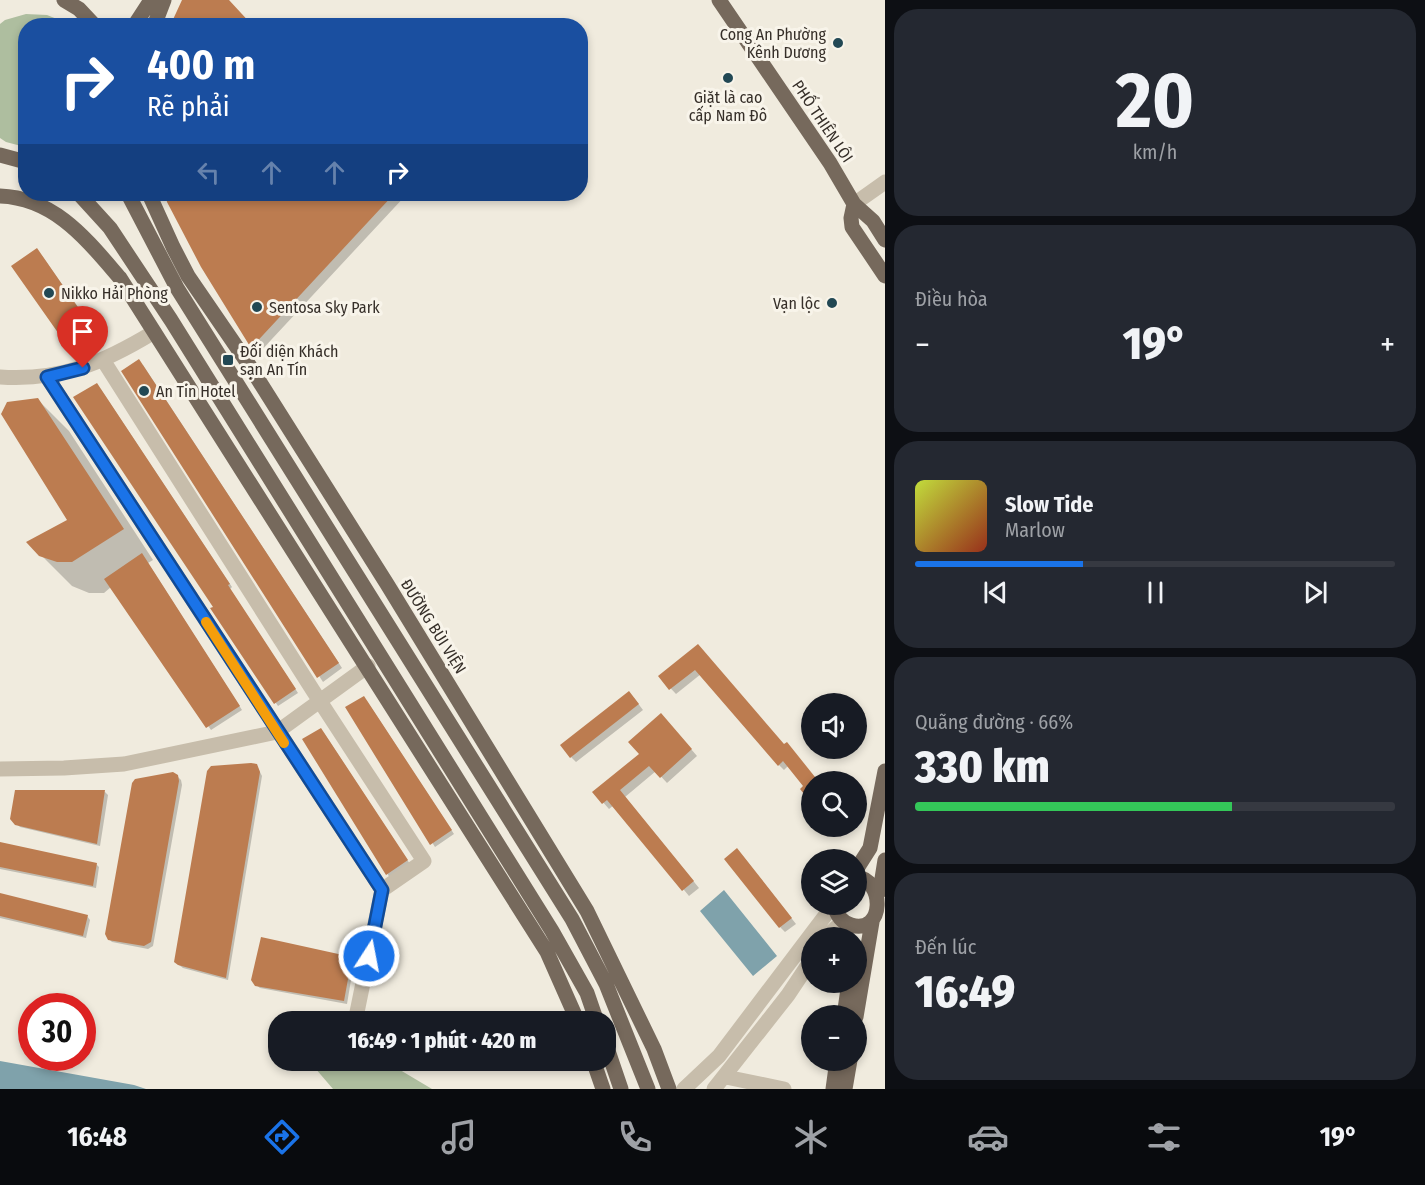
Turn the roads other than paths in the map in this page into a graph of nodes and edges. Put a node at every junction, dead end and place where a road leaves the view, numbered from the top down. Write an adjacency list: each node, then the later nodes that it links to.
1 (64, 0): 5 (main road)
2 (151, 0): 6 (main road)
3 (164, 0): 7 (main road)
4 (719, 0): 17 (main road, PHỐ THIÊN LÔI)
5 (87, 18)
6 (139, 18)
7 (157, 18)
8 (0, 155): 9 (main road)
9 (18, 160)
10 (885, 182): 17 (street)
11 (0, 195): 12 (main road)
12 (18, 200)
13 (22, 201): 23 (main road)
14 (85, 201): 22 (main road)
15 (132, 201): 21 (main road)
16 (152, 201): 19 (main road, ĐƯỜNG BÙI VIỆN)
17 (854, 204): 18 (main road, PHỐ THIÊN LÔI); 20 (main road, PHỐ THIÊN LÔI)
18 (885, 240)
19 (188, 276): 21 (main road); 54 (main road, ĐƯỜNG BÙI VIỆN)
20 (885, 276)
21 (177, 288): 34 (main road)
22 (171, 320): 23 (main road); 27 (main road)
23 (154, 332): 24 (street); 27 (main road)
24 (104, 360): 26 (street); 28 (street)
25 (0, 377): 26 (street)
26 (47, 377): 29 (street)
27 (374, 662): 28 (street); 35 (main road); 45 (main road)
28 (320, 702): 29 (street); 37 (street)
29 (277, 732): 30 (street); 37 (street)
30 (0, 768)
31 (885, 771): 32 (main road)
32 (867, 853)
33 (885, 860): 38 (main road)
34 (539, 865): 35 (main road); 53 (main road)
35 (518, 879): 46 (main road)
36 (867, 879): 38 (main road)
37 (382, 890): 44 (street)
38 (880, 891): 40 (main road)
39 (826, 915): 55 (street)
40 (872, 922): 41 (main road); 42 (main road)
41 (846, 927)
42 (867, 939)
43 (801, 975): 50 (street)
44 (358, 1011)
45 (573, 1011)
46 (593, 1011)
47 (615, 1071): 51 (main road); 52 (main road)
48 (835, 1071): 58 (main road)
49 (848, 1071): 59 (main road)
50 (726, 1077): 56 (street); 57 (street)
51 (602, 1085)
52 (621, 1089)
53 (648, 1089)
54 (669, 1089)
55 (684, 1089)
56 (714, 1089)
57 (784, 1089)
58 (833, 1089)
59 (845, 1089)

